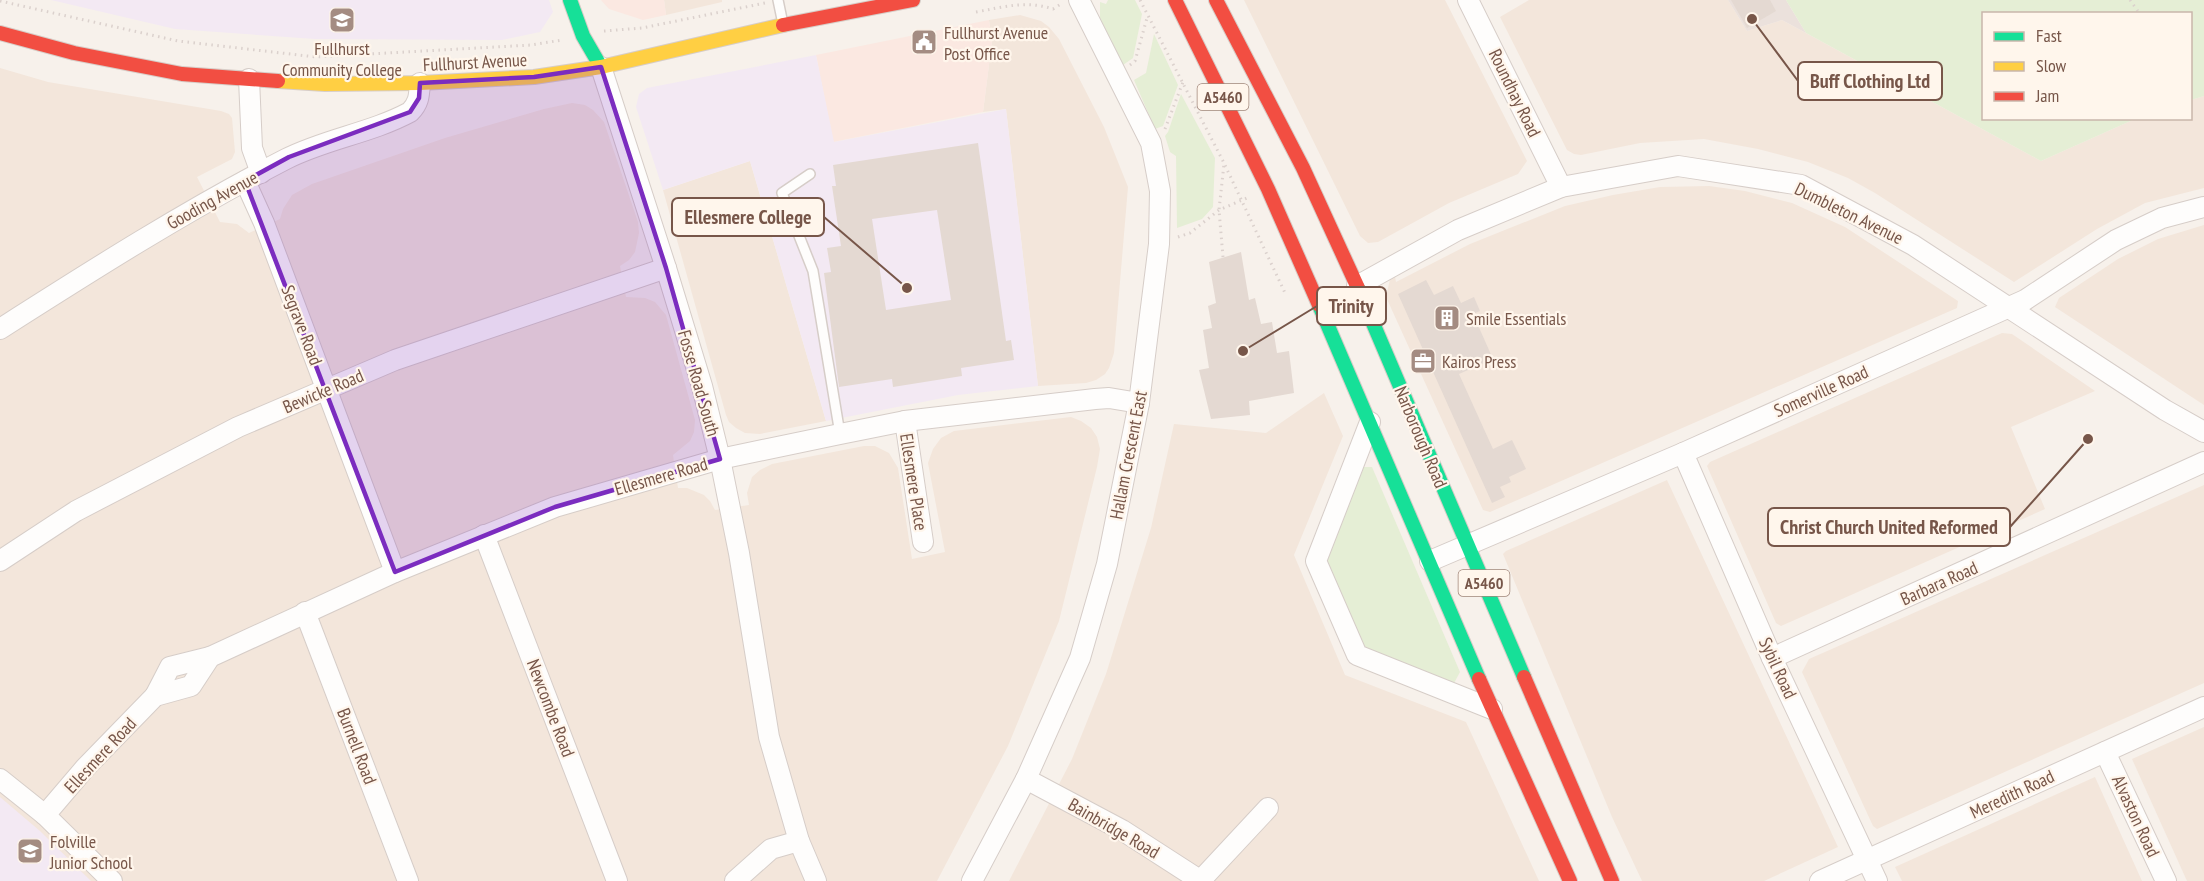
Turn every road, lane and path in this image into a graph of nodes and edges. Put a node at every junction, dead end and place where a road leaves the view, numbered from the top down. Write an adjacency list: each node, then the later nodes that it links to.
1 (570, 0): 15 (main road, Fosse Road South)
2 (778, 0): 13 (lane)
3 (913, 0): 13 (main road, Fullhurst Avenue)
4 (1069, 0): 12 (path)
5 (1140, 0): 17 (path)
6 (1175, 0): 26 (main road, A5460)
7 (1216, 0): 32 (main road, Narborough Road / A5460)
8 (0, 1): 15 (path)
9 (1476, 3): 25 (street, Roundhay Road)
10 (1087, 5): 17 (street, Hallam Crescent East)
11 (752, 6): 15 (path)
12 (976, 12)
13 (784, 26): 16 (main road, Fullhurst Avenue)
14 (0, 33): 18 (main road, Fullhurst Avenue)
15 (583, 36): 16 (main road, Fosse Road South)
16 (601, 67): 20 (main road, Fullhurst Avenue); 31 (street, Fosse Road South)
17 (1117, 74): 21 (street, Hallam Crescent East)
18 (249, 79): 20 (main road, Fullhurst Avenue); 24 (street, Segrave Road)
19 (1183, 82): 21 (path)
20 (420, 83): 24 (street, Gooding Avenue)
21 (1151, 143): 29 (street, Hallam Crescent East)
22 (1224, 163): 28 (path)
23 (810, 174): 40 (lane)
24 (253, 177): 34 (street, Gooding Avenue); 35 (street, Segrave Road)
25 (1561, 187): 32 (street, Dumbleton Avenue); 33 (street, Dumbleton Avenue)
26 (1268, 189): 28 (path); 38 (main road, A5460)
27 (2204, 207): 33 (street, Somerville Road)
28 (1219, 210): 29 (path); 30 (path)
29 (1159, 244): 36 (street, Hallam Crescent East)
30 (1223, 257)
31 (666, 268): 35 (street, Bewicke Road); 42 (street, Fosse Road South)
32 (1357, 286): 46 (main road, Narborough Road / A5460)
33 (2007, 308): 39 (street, Dumbleton Avenue); 41 (street, Somerville Road)
34 (0, 329)
35 (326, 390): 47 (street, Bewicke Road); 49 (street, Segrave Road)
36 (1139, 403): 37 (street, Ellesmere Road); 55 (street, Hallam Crescent East)
37 (905, 422): 40 (street, Ellesmere Road); 45 (street, Ellesmere Place)
38 (1370, 422): 48 (main road, A5460); 53 (street)
39 (2204, 432)
40 (840, 434): 42 (street, Ellesmere Road)
41 (1683, 453): 46 (street, Somerville Road); 51 (street, Sybil Road)
42 (720, 459): 44 (street, Ellesmere Road); 59 (street, Fosse Road South)
43 (2204, 462): 51 (street, Barbara Road)
44 (484, 535): 49 (street, Ellesmere Road); 63 (street, Newcombe Road)
45 (923, 542)
46 (1468, 545): 48 (street, Somerville Road); 69 (main road, Narborough Road / A5460)
47 (0, 561)
48 (1430, 561): 53 (main road, A5460)
49 (395, 572): 50 (street, Ellesmere Road)
50 (305, 612): 58 (street, Ellesmere Road); 62 (street, Burnell Road)
51 (1772, 658): 60 (street, Sybil Road)
52 (2204, 707): 54 (street, Meredith Road)
53 (1492, 709): 68 (main road, A5460)
54 (2105, 752): 60 (street, Meredith Road); 72 (street, Alvaston Road)
55 (1026, 778): 66 (street, Hallam Crescent East); 67 (street, Bainbridge Road)
56 (0, 779): 58 (street)
57 (1268, 808): 67 (street)
58 (45, 815): 61 (street)
59 (799, 841): 64 (street); 65 (street, Fosse Road South)
60 (1868, 860): 70 (street, Meredith Road); 71 (street, Sybil Road)
61 (112, 881)
62 (408, 881)
63 (617, 881)
64 (735, 881)
65 (816, 881)
66 (972, 881)
67 (1201, 881)
68 (1570, 881)
69 (1612, 881)
70 (1820, 881)
71 (1877, 881)
72 (2166, 881)

